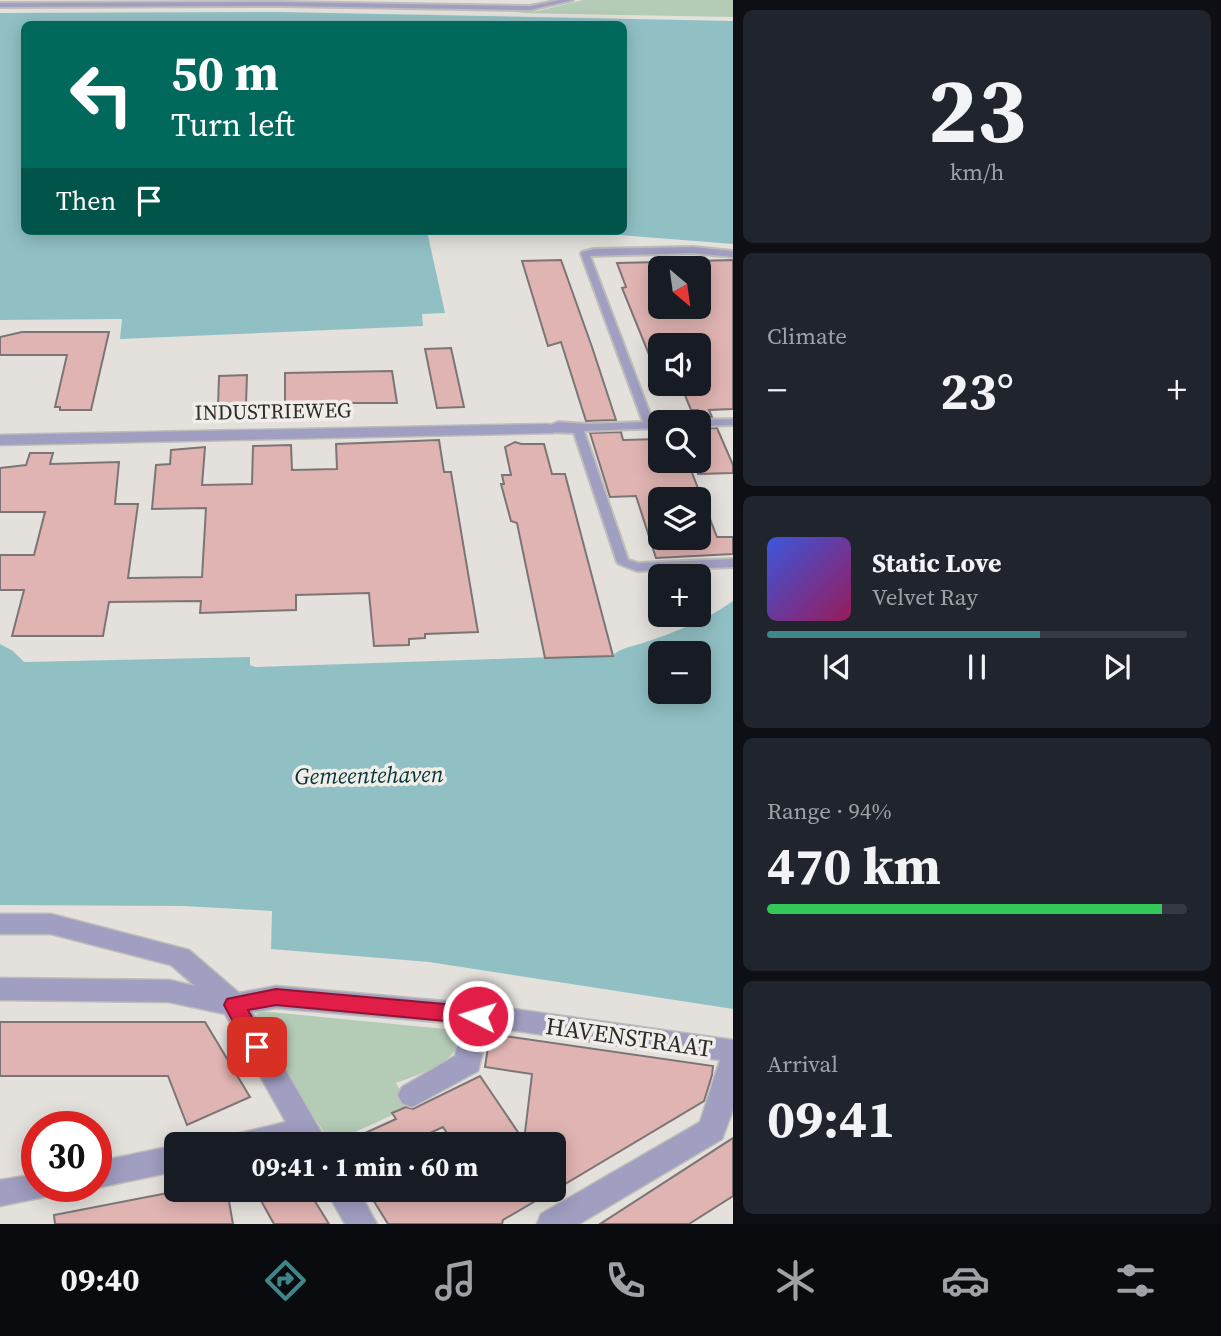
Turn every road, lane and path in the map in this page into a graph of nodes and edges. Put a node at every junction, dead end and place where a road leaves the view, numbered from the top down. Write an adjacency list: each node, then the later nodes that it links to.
1 (570, 0): 2 (lane)
2 (0, 5)
3 (733, 254): 4 (lane)
4 (648, 411)
5 (733, 422): 6 (lane)
6 (711, 423)
7 (648, 425): 9 (lane)
8 (547, 429): 9 (lane); 10 (street, INDUSTRIEWEG)
9 (583, 429): 11 (lane)
10 (0, 440)
11 (733, 563)
12 (0, 924): 14 (street)
13 (0, 989): 14 (street, HAVENSTRAAT)
14 (234, 1005): 15 (street, HAVENSTRAAT); 19 (street)
15 (478, 1016): 16 (street, HAVENSTRAAT); 18 (street)
16 (733, 1051)
17 (733, 1062): 26 (street)
18 (412, 1095)
19 (305, 1132)
20 (164, 1161): 21 (street)
21 (112, 1172)
22 (21, 1190): 23 (street)
23 (0, 1193)
24 (348, 1202): 25 (street)
25 (362, 1224)
26 (552, 1224)

